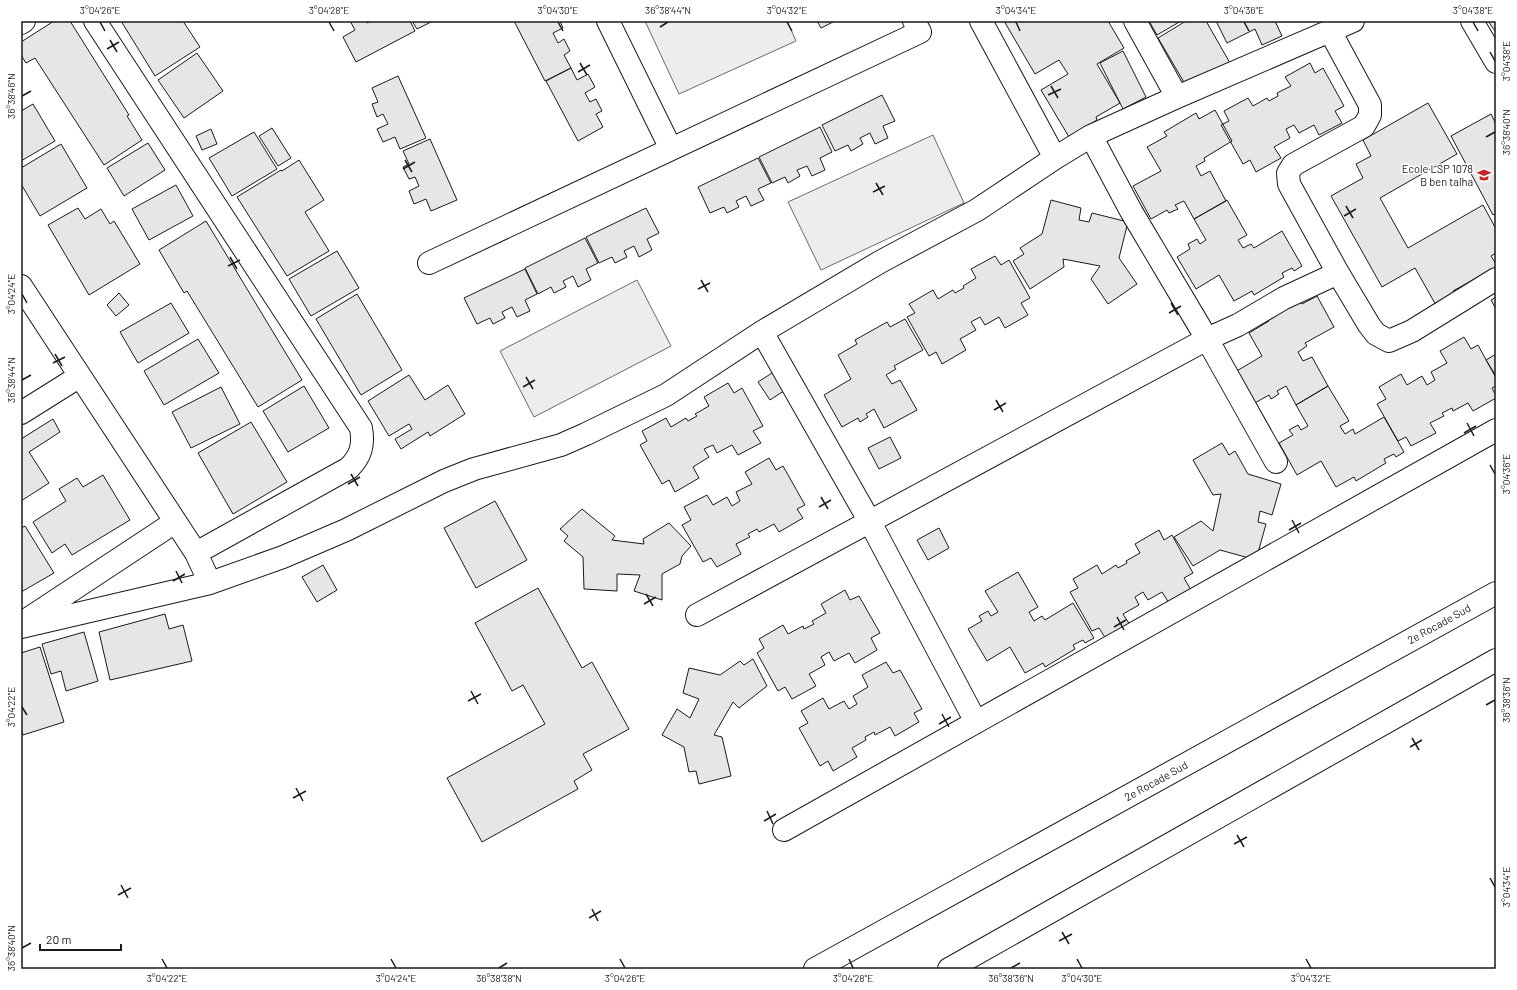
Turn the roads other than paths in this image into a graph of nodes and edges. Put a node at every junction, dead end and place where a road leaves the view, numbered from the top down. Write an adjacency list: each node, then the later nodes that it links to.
1 (24, 21): 9 (main road)
2 (95, 21): 28 (main road)
3 (608, 21): 14 (main road)
4 (914, 21): 14 (main road)
5 (981, 21): 15 (main road)
6 (1134, 21): 12 (main road)
7 (1352, 21): 10 (main road)
8 (1472, 21): 11 (main road)
9 (21, 23)
10 (1316, 30): 12 (main road); 17 (main road)
11 (1496, 62)
12 (1177, 97): 13 (main road)
13 (1091, 136): 15 (main road); 21 (main road)
14 (671, 149): 16 (main road)
15 (1055, 158): 20 (main road)
16 (429, 263)
17 (1338, 273): 18 (main road); 21 (main road)
18 (1496, 279)
19 (21, 286): 22 (main road)
20 (762, 332): 27 (main road); 29 (main road)
21 (1207, 339): 25 (main road); 27 (main road)
22 (80, 376): 23 (main road); 26 (main road)
23 (21, 413)
24 (1496, 430): 35 (main road)
25 (1276, 462)
26 (175, 522): 28 (main road); 32 (main road)
27 (870, 522): 31 (main road); 35 (main road)
28 (196, 553): 29 (main road)
29 (210, 583): 33 (main road)
30 (1496, 593): 37 (main road, 2e Rocade Sud)
31 (696, 616)
32 (21, 624)
33 (21, 627)
34 (1496, 660): 38 (main road)
35 (976, 722): 36 (main road)
36 (784, 830)
37 (815, 969)
38 (949, 969)

